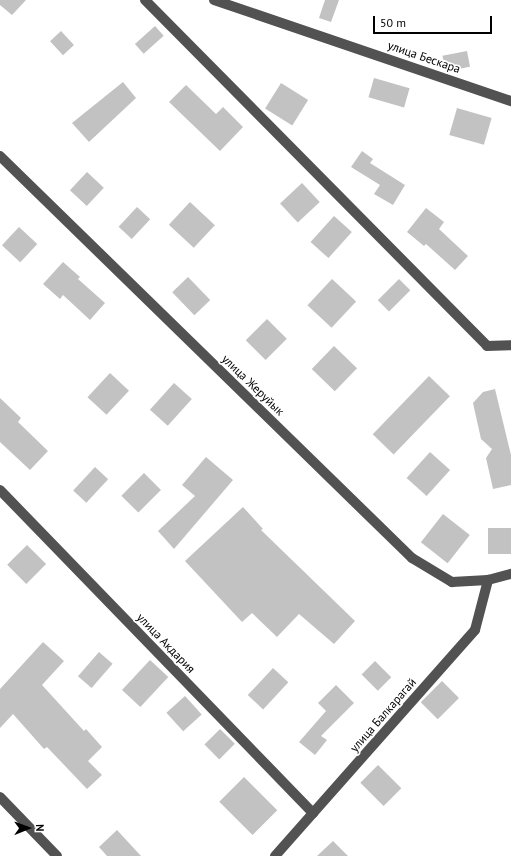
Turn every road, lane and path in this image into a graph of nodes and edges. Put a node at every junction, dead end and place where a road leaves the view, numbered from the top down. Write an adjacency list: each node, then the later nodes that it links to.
1 (145, 0): 5 (street)
2 (214, 0): 3 (street, улица Бескара)
3 (511, 101)
4 (0, 156): 8 (street, улица Жеруйык)
5 (511, 345)
6 (0, 490): 10 (street, улица Акдария)
7 (511, 574): 8 (street, улица Жеруйык)
8 (488, 580): 10 (street, улица Балкарагай)
9 (0, 797): 11 (street)
10 (313, 813): 12 (street, улица Балкарагай)
11 (57, 856)
12 (276, 856)

